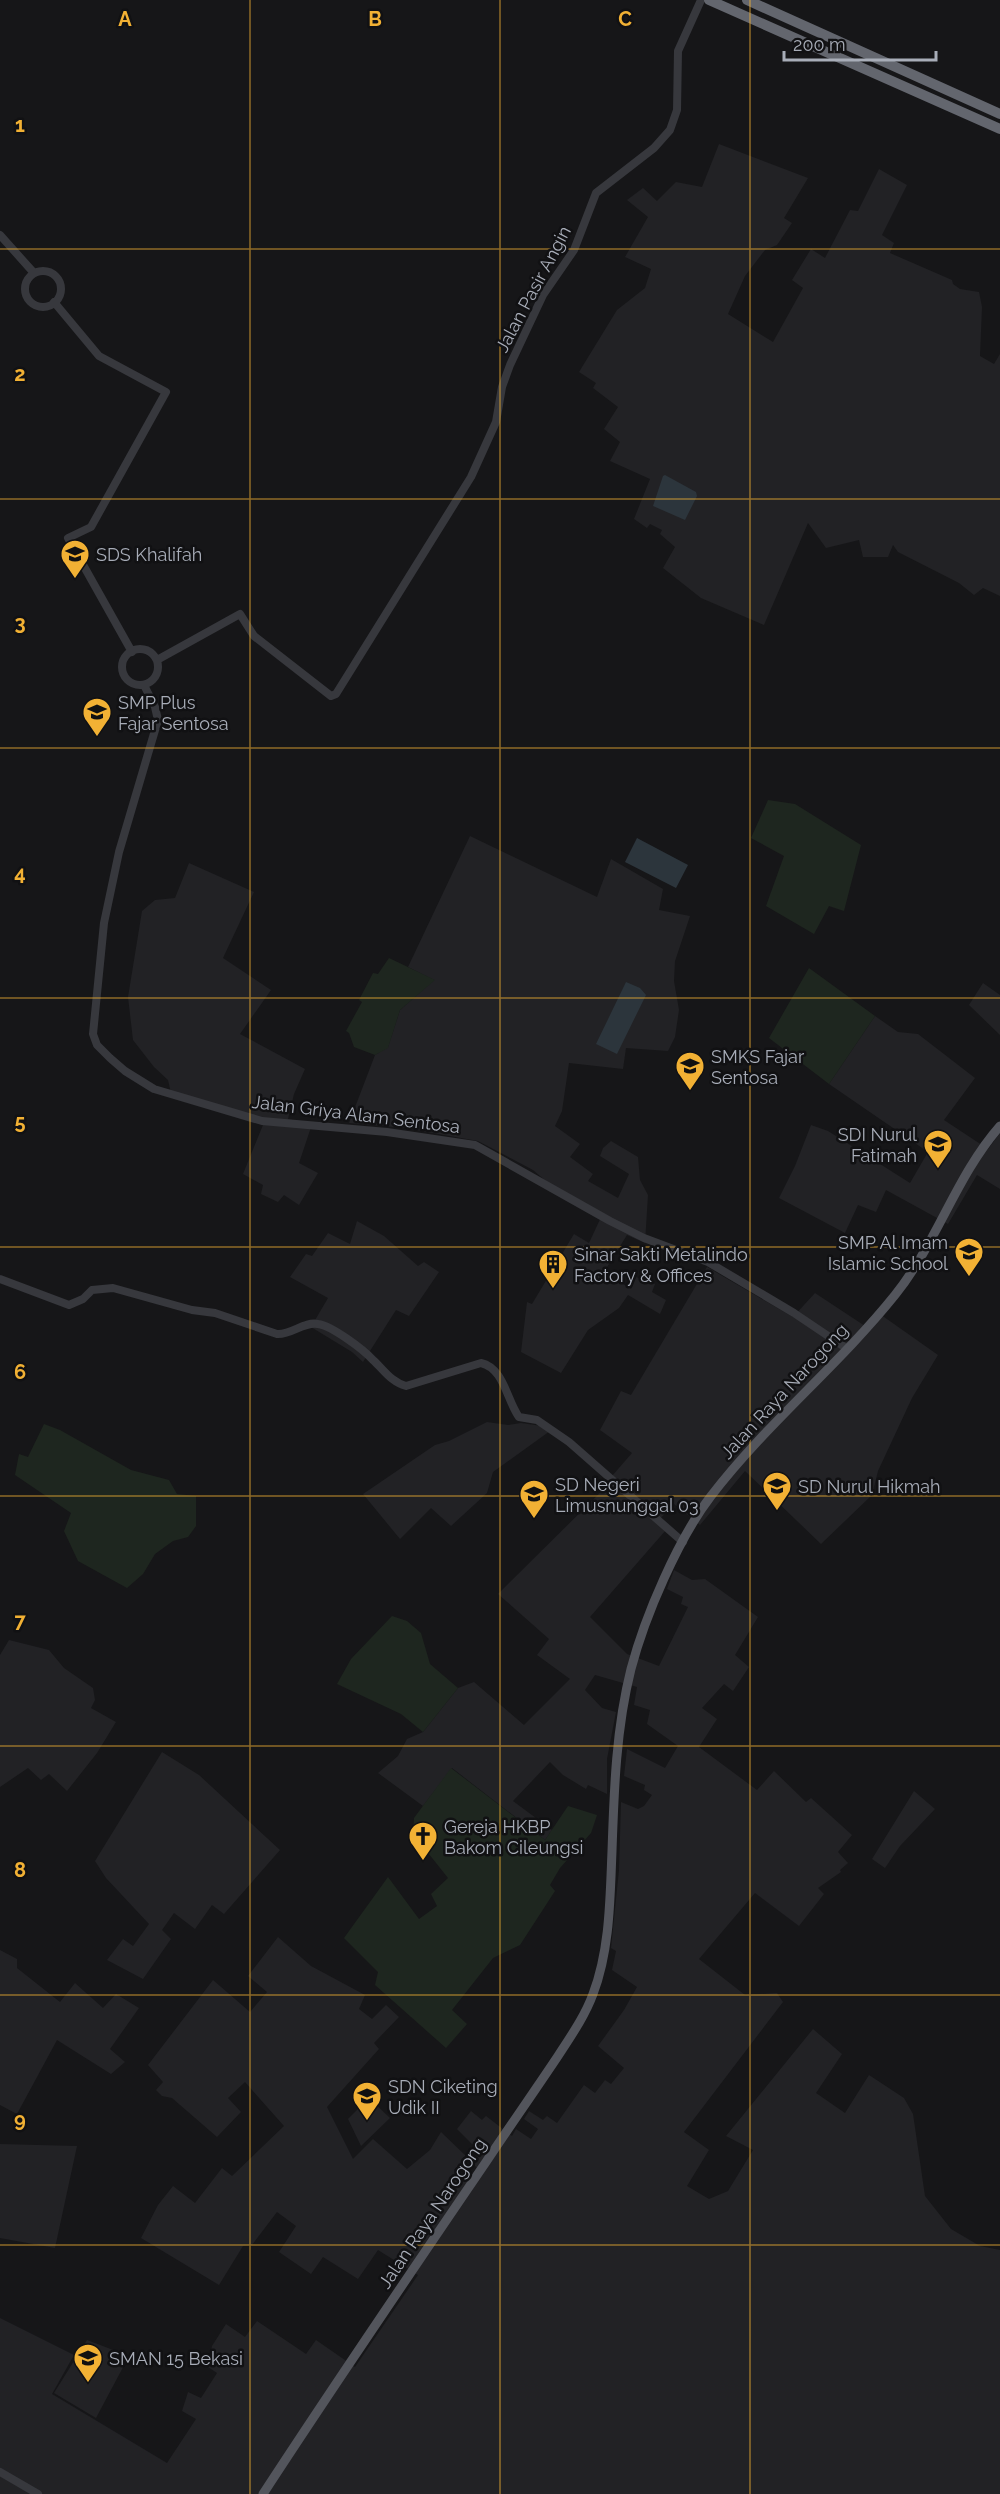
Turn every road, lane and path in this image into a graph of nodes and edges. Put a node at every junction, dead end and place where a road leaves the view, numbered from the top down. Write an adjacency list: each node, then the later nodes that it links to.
1 (701, 0): 10 (street, Jalan Pasir Angin)
2 (709, 0): 5 (highway)
3 (747, 0): 4 (highway)
4 (1000, 114)
5 (1000, 129)
6 (0, 235): 7 (street)
7 (34, 273): 8 (street); 8 (street)
8 (54, 303): 9 (street)
9 (132, 652): 10 (street); 11 (street)
10 (157, 660): 11 (street)
11 (144, 685): 14 (street, Jalan Griya Alam Sentosa)
12 (1000, 1126): 14 (main road, Jalan Raya Narogong)
13 (0, 1279): 15 (street)
14 (846, 1348): 15 (main road, Jalan Raya Narogong)
15 (683, 1542): 18 (main road, Jalan Raya Narogong)
16 (0, 2472): 17 (street)
17 (38, 2494)
18 (263, 2494)

